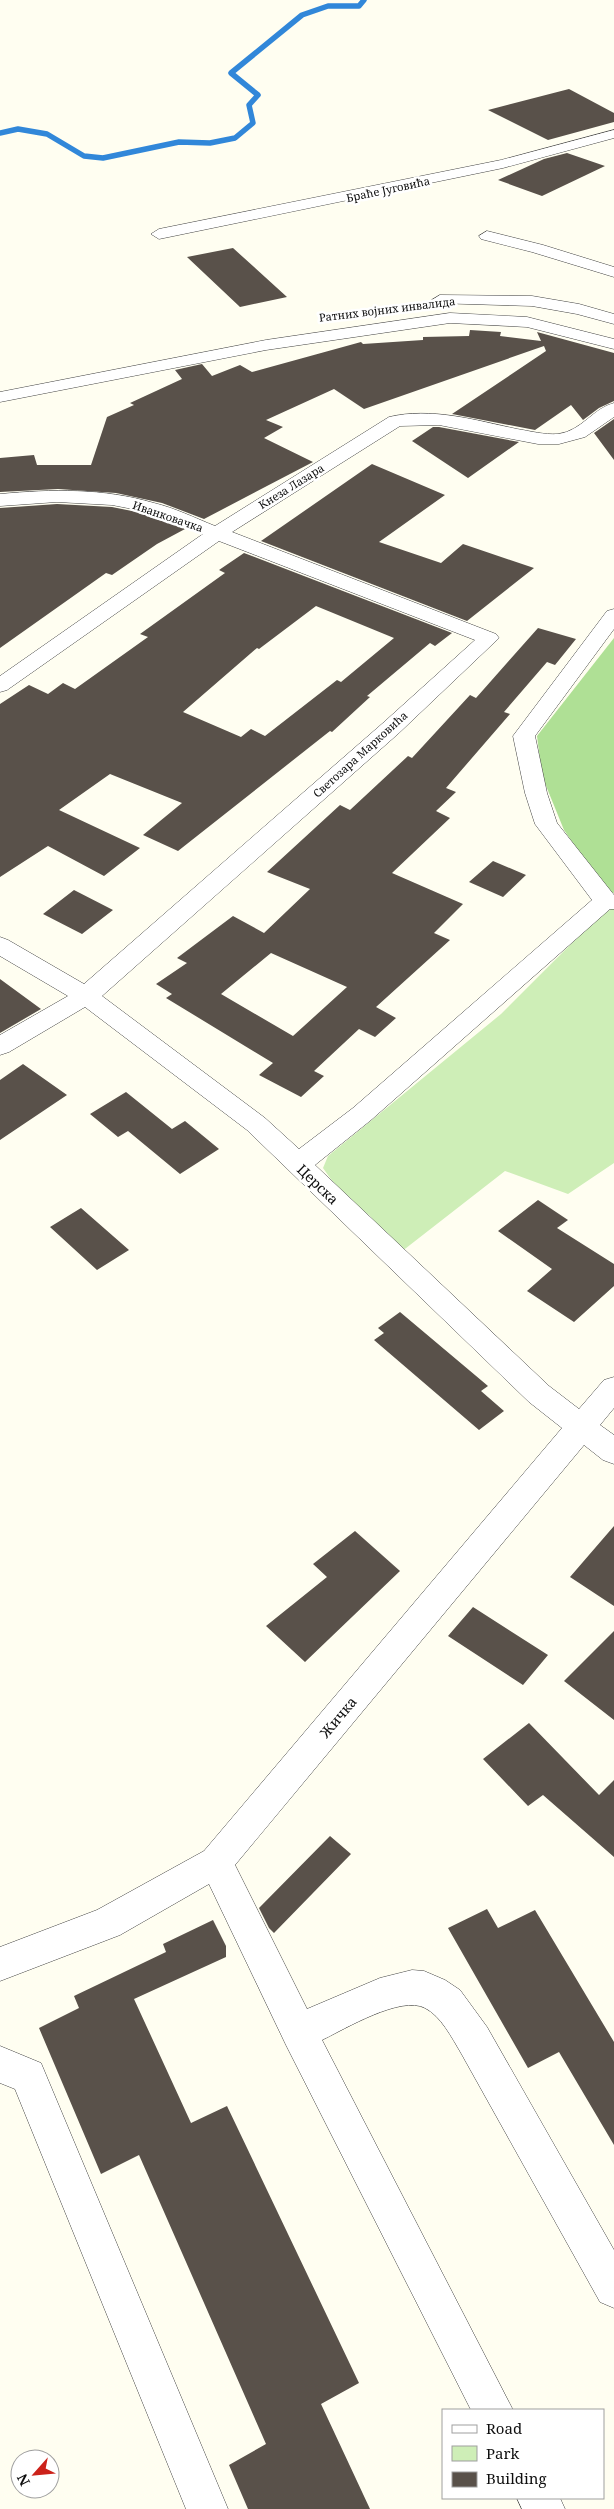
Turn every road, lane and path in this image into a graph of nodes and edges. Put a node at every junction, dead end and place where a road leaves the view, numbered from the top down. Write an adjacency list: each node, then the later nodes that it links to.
1 (614, 134): 2 (street, Браће Југовића)
2 (585, 142): 3 (street); 4 (street, Браће Југовића)
3 (607, 149)
4 (159, 234)
5 (487, 236): 6 (street)
6 (614, 272)
7 (419, 303): 8 (street, Ратних војних инвалида)
8 (614, 319)
9 (275, 327): 11 (street)
10 (614, 344): 11 (street)
11 (260, 346): 12 (street)
12 (0, 397)
13 (614, 408): 15 (street, Кнеза Лазара)
14 (0, 500): 15 (street, Иванковачка)
15 (217, 533): 17 (street, Кнеза Лазара); 20 (street, Светозара Марковића)
16 (614, 615): 18 (street)
17 (0, 686)
18 (609, 902): 22 (street)
19 (0, 944): 20 (street, Церска)
20 (86, 996): 21 (street, Светозара Марковића); 22 (street, Церска)
21 (0, 1046)
22 (297, 1165): 24 (street, Церска)
23 (614, 1388): 24 (street, Жичка)
24 (580, 1427): 25 (street, Церска); 26 (street, Жичка)
25 (614, 1452)
26 (216, 1862): 27 (street, Жичка); 28 (street)
27 (0, 1964)
28 (299, 2032): 30 (street); 31 (street)
29 (0, 2064): 32 (street)
30 (614, 2288)
31 (493, 2409)
32 (207, 2509)

